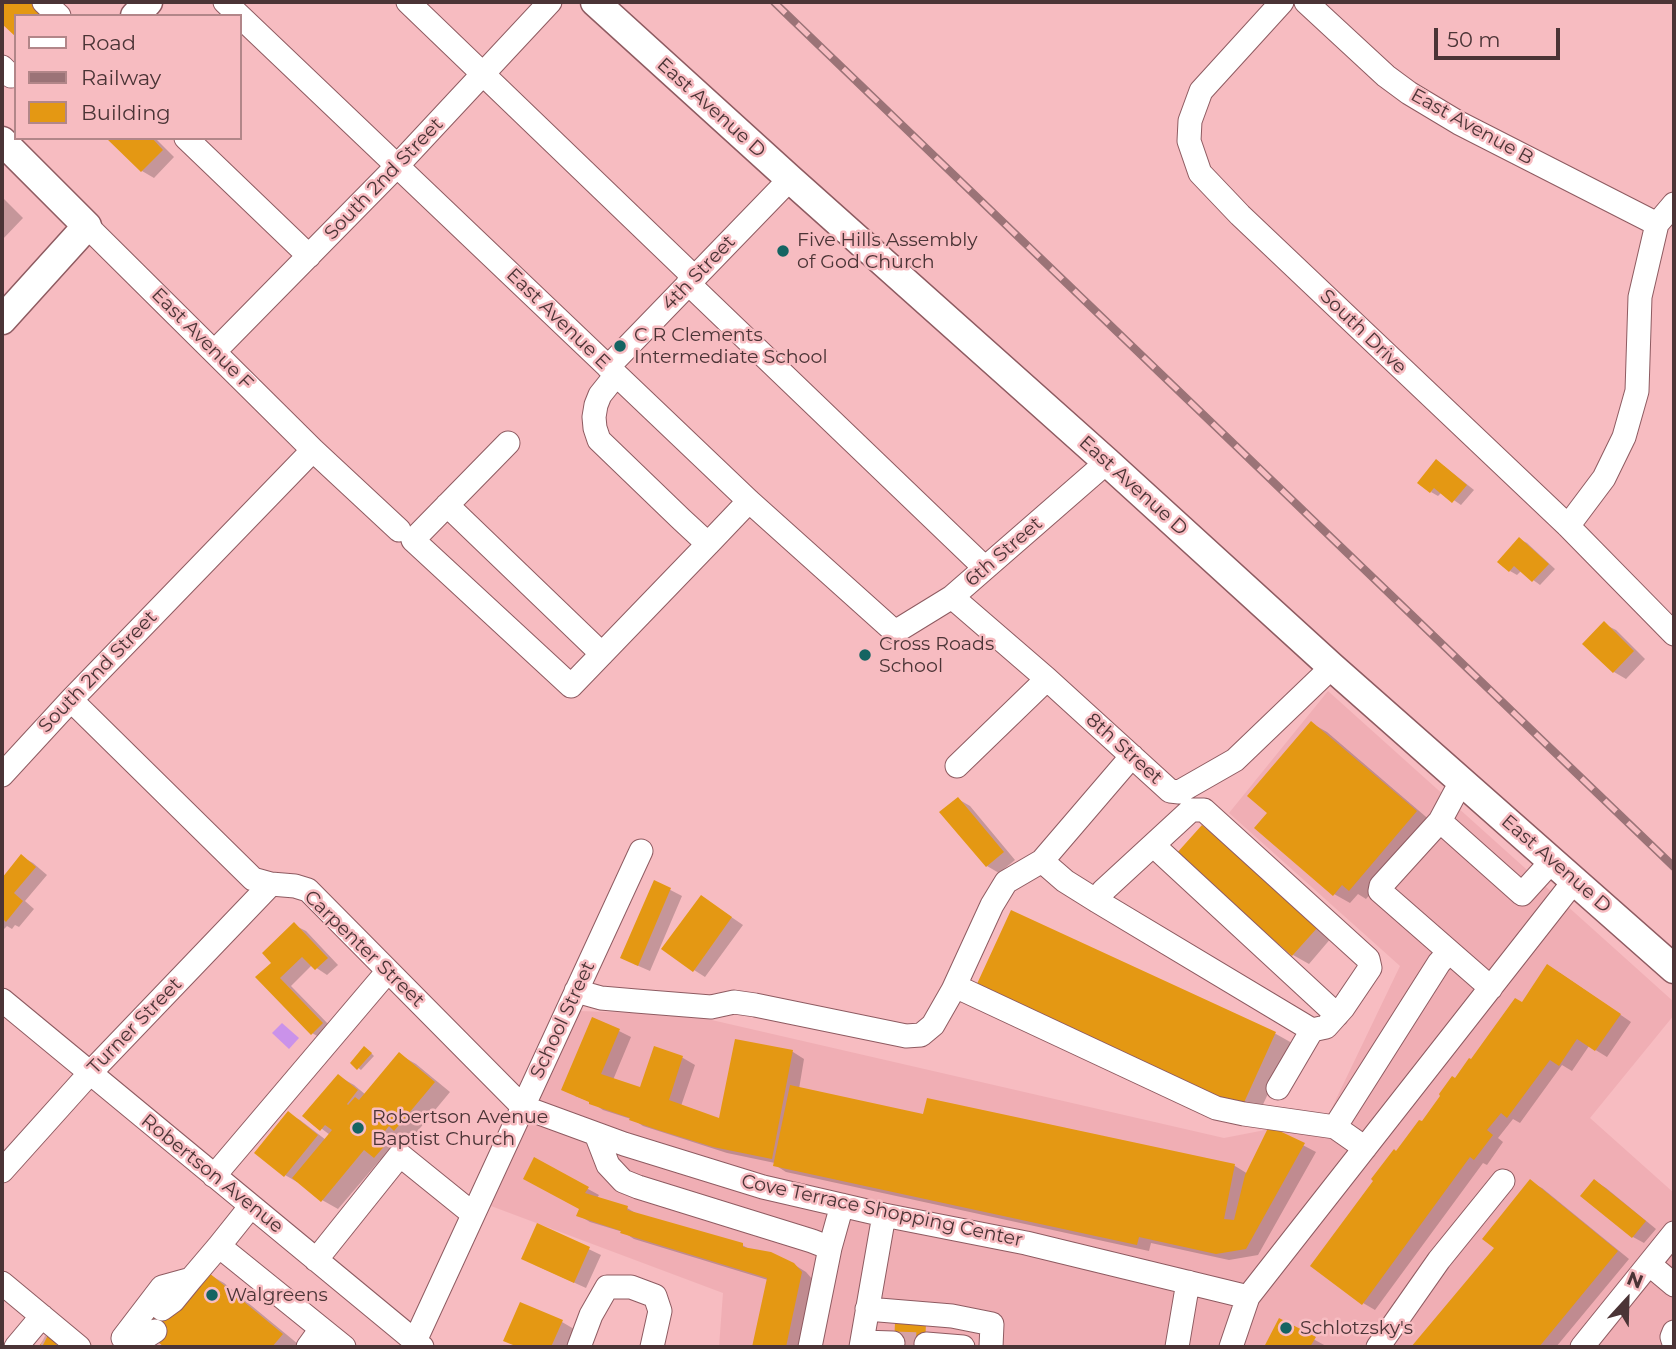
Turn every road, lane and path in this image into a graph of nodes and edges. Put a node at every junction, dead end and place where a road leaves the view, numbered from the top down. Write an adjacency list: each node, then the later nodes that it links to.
1 (44, 2): 7 (street)
2 (408, 2): 9 (street)
3 (550, 2): 9 (street, South 2nd Street)
4 (595, 2): 13 (main road, East Avenue D)
5 (1282, 2): 27 (street, South Drive)
6 (1306, 2): 15 (street, East Avenue B)
7 (57, 14)
8 (242, 18): 12 (street, East Avenue E)
9 (483, 74): 12 (street, South 2nd Street); 18 (street)
10 (188, 140): 17 (street)
11 (8, 141): 16 (main road, East Avenue F)
12 (397, 166): 17 (street, South 2nd Street); 21 (street, East Avenue E)
13 (790, 179): 18 (street, 4th Street); 24 (main road, East Avenue D)
14 (1674, 204): 15 (street)
15 (1657, 224): 27 (street)
16 (88, 226): 19 (main road); 20 (street, East Avenue F)
17 (309, 256): 20 (street, South 2nd Street)
18 (691, 280): 21 (street, 4th Street); 30 (street)
19 (2, 320)
20 (214, 352): 23 (street, East Avenue F)
21 (612, 371): 25 (street, East Avenue E); 29 (street, 4th Street)
22 (508, 443): 26 (street)
23 (313, 450): 28 (street, East Avenue F); 37 (street, South 2nd Street)
24 (1107, 462): 30 (street, 6th Street); 35 (main road, East Avenue D)
25 (749, 501): 29 (street); 32 (street, East Avenue E)
26 (447, 505): 34 (street); 34 (street)
27 (1568, 526): 33 (street, South Drive)
28 (399, 530)
29 (708, 544): 34 (street)
30 (985, 568): 31 (street, 6th Street)
31 (952, 597): 32 (street, 6th Street); 36 (street, 8th Street)
32 (895, 632)
33 (1674, 634)
34 (602, 654)
35 (1332, 667): 38 (street, 8th Street); 41 (main road, East Avenue D)
36 (1047, 679): 38 (street, 8th Street); 39 (street)
37 (71, 700): 40 (street, South 2nd Street); 48 (street, Carpenter Street)
38 (1132, 756): 45 (street)
39 (957, 766)
40 (2, 775)
41 (1463, 783): 42 (street); 46 (main road, East Avenue D)
42 (1440, 821): 46 (street); 50 (street)
43 (1153, 845): 49 (street); 57 (street); 57 (street)
44 (640, 851): 55 (street, School Street)
45 (1042, 861): 49 (street); 53 (street)
46 (1552, 861): 47 (main road, East Avenue D)
47 (1575, 880): 51 (main road, East Avenue D); 54 (street)
48 (271, 884): 52 (street, Carpenter Street); 59 (street, Turner Street)
49 (1097, 901): 58 (street)
50 (1449, 952): 54 (street); 62 (street)
51 (1674, 969)
52 (388, 971): 61 (street, Carpenter Street); 66 (street)
53 (955, 986): 55 (street); 62 (street)
54 (1491, 988): 64 (street)
55 (576, 991): 61 (street, School Street)
56 (2, 1000): 59 (street, Robertson Avenue)
57 (1337, 1015): 58 (street)
58 (1312, 1030): 60 (street)
59 (90, 1073): 65 (street, Turner Street); 66 (street, Robertson Avenue)
60 (1278, 1088)
61 (523, 1107): 63 (street, Cove Terrace Shopping Center); 70 (street, School Street)
62 (1335, 1127): 64 (street)
63 (596, 1134): 68 (street, Cove Terrace Shopping Center); 74 (street)
64 (1365, 1148): 81 (street)
65 (2, 1171)
66 (214, 1176): 69 (street, Robertson Avenue)
67 (1503, 1181): 102 (street)
68 (842, 1205): 71 (street, Cove Terrace Shopping Center); 74 (street)
69 (251, 1206): 73 (street); 75 (street, Robertson Avenue)
70 (473, 1214): 75 (street); 90 (street, School Street)
71 (884, 1215): 78 (street, Cove Terrace Shopping Center); 82 (street)
72 (1674, 1233): 76 (street)
73 (219, 1246): 77 (street); 86 (street)
74 (830, 1248): 97 (street)
75 (316, 1260): 90 (street, Robertson Avenue)
76 (1649, 1264): 80 (street); 103 (street)
77 (191, 1279): 84 (street); 84 (street)
78 (1188, 1282): 81 (street, Cove Terrace Shopping Center); 100 (street)
79 (2, 1283): 83 (street)
80 (1674, 1285)
81 (1248, 1297): 101 (street)
82 (867, 1309): 92 (street); 99 (street)
83 (42, 1316): 87 (street); 93 (street)
84 (153, 1327)
85 (1674, 1332): 89 (street)
86 (315, 1338): 94 (street)
87 (27, 1343)
88 (893, 1343): 92 (street)
89 (1674, 1343)
90 (418, 1344)
91 (926, 1344): 98 (street)
92 (861, 1345)
93 (79, 1347)
94 (344, 1347)
95 (579, 1347): 96 (street)
96 (652, 1347)
97 (810, 1347)
98 (963, 1347)
99 (991, 1347)
100 (1177, 1347)
101 (1231, 1347)
102 (1378, 1347)
103 (1582, 1347)

